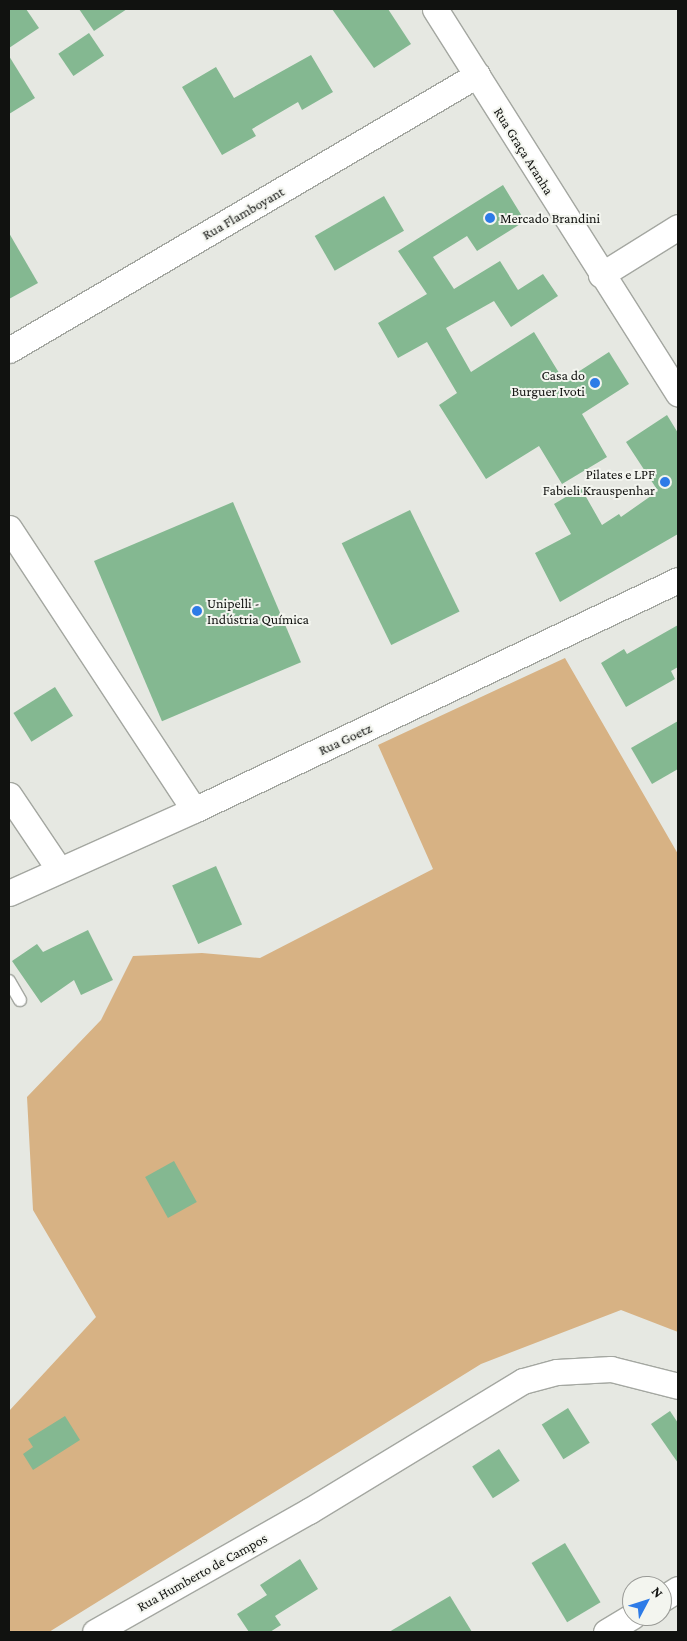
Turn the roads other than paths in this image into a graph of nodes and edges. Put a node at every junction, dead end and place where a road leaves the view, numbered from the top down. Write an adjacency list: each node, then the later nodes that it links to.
1 (435, 9): 2 (street, Rua Graça Aranha)
2 (477, 75): 4 (street, Rua Graça Aranha); 5 (street, Rua Flamboyant)
3 (678, 228): 4 (street)
4 (601, 275): 6 (street, Rua Graça Aranha)
5 (9, 350)
6 (678, 394)
7 (9, 528): 10 (street)
8 (678, 580): 10 (street, Rua Goetz)
9 (9, 795): 11 (street)
10 (194, 810): 11 (street, Rua Goetz)
11 (58, 868): 12 (street, Rua Goetz)
12 (9, 893)
13 (9, 981): 14 (lane)
14 (20, 1000)
15 (678, 1386): 17 (street, Rua Humberto de Campos)
16 (622, 1623): 18 (street)
17 (95, 1632)
18 (606, 1632)

